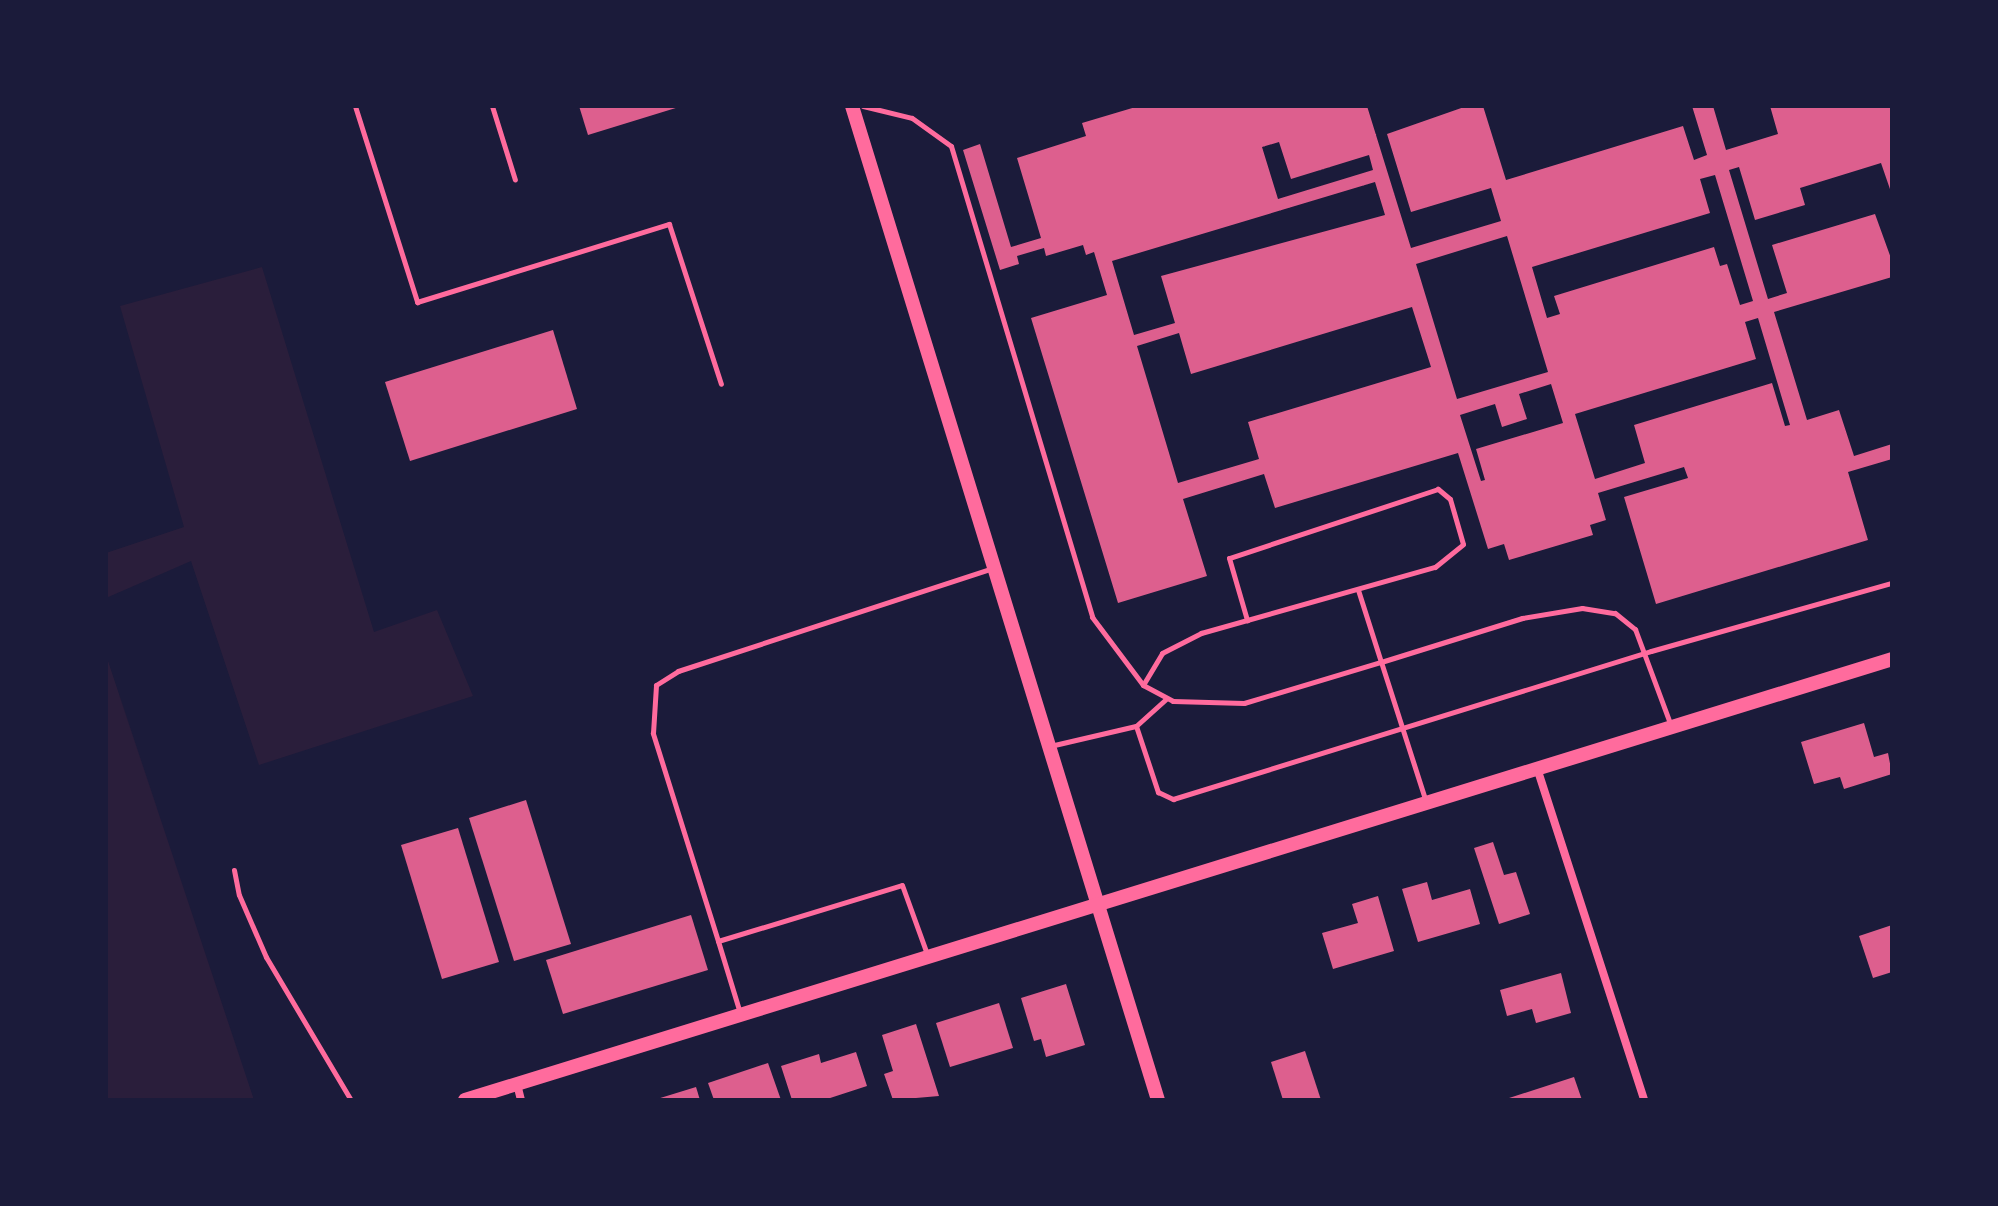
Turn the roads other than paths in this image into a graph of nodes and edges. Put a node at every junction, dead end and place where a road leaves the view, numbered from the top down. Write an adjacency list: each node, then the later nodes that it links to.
1 (355, 106): 6 (lane)
2 (492, 106): 5 (lane)
3 (852, 106): 9 (street)
4 (863, 106): 16 (lane)
5 (515, 180)
6 (721, 384)
7 (1892, 502): 8 (lane)
8 (1892, 522)
9 (994, 568): 21 (street); 26 (lane)
10 (1892, 583): 13 (lane)
11 (1358, 590): 12 (lane); 12 (lane); 15 (lane)
12 (1247, 620): 16 (lane)
13 (1644, 653): 15 (lane); 19 (lane); 20 (lane)
14 (1892, 659): 20 (street)
15 (1381, 662): 17 (lane); 19 (lane)
16 (1143, 685): 17 (lane)
17 (1166, 699): 18 (lane)
18 (1136, 726): 19 (lane); 21 (lane)
19 (1402, 727): 23 (lane)
20 (1671, 727): 22 (street)
21 (1049, 746): 25 (street)
22 (1537, 767): 23 (street); 34 (street)
23 (1426, 802): 25 (street)
24 (234, 870): 30 (lane)
25 (1099, 904): 27 (street); 33 (street)
26 (718, 941): 27 (lane); 28 (lane)
27 (928, 959): 28 (street)
28 (741, 1016): 29 (street)
29 (517, 1084): 31 (street); 32 (street)
30 (351, 1100)
31 (465, 1100)
32 (521, 1100)
33 (1158, 1100)
34 (1644, 1100)

